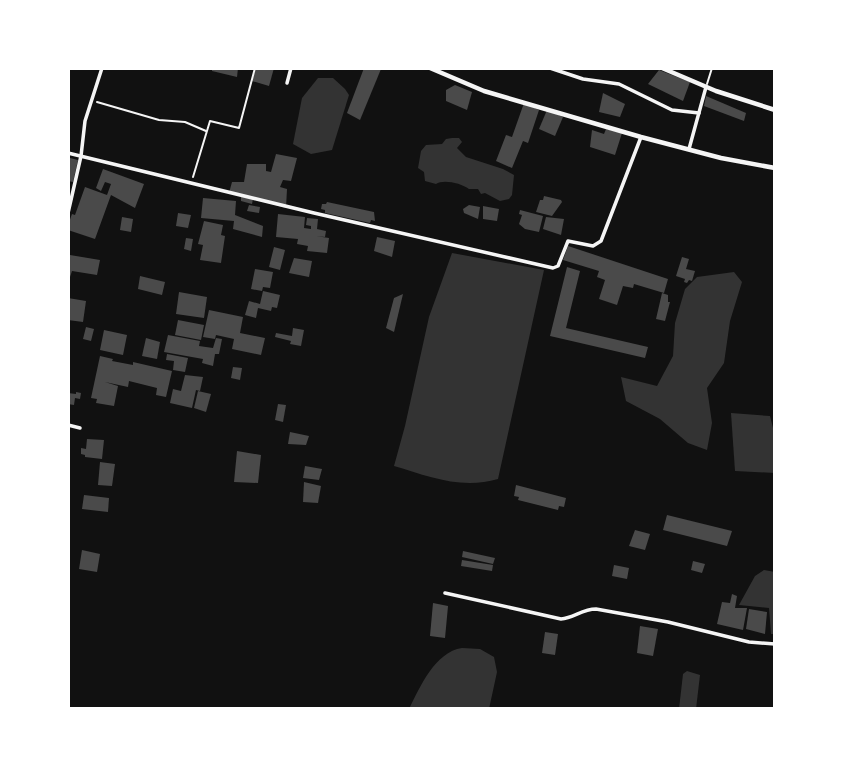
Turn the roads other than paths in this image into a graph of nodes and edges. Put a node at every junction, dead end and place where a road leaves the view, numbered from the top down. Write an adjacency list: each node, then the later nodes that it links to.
1 (102, 68): 14 (street)
2 (290, 68): 7 (street)
3 (550, 68): 10 (street)
4 (662, 68): 8 (street)
5 (712, 68): 8 (lane)
6 (434, 69): 11 (street)
7 (287, 83)
8 (706, 87): 9 (street); 10 (street)
9 (775, 110)
10 (698, 115): 12 (street)
11 (641, 137): 12 (street); 14 (street)
12 (690, 146): 15 (street)
13 (68, 152): 14 (street)
14 (81, 156): 16 (street)
15 (775, 168)
16 (68, 213)
17 (68, 425): 18 (street)
18 (80, 428)
19 (445, 593): 20 (street)
20 (775, 644)

